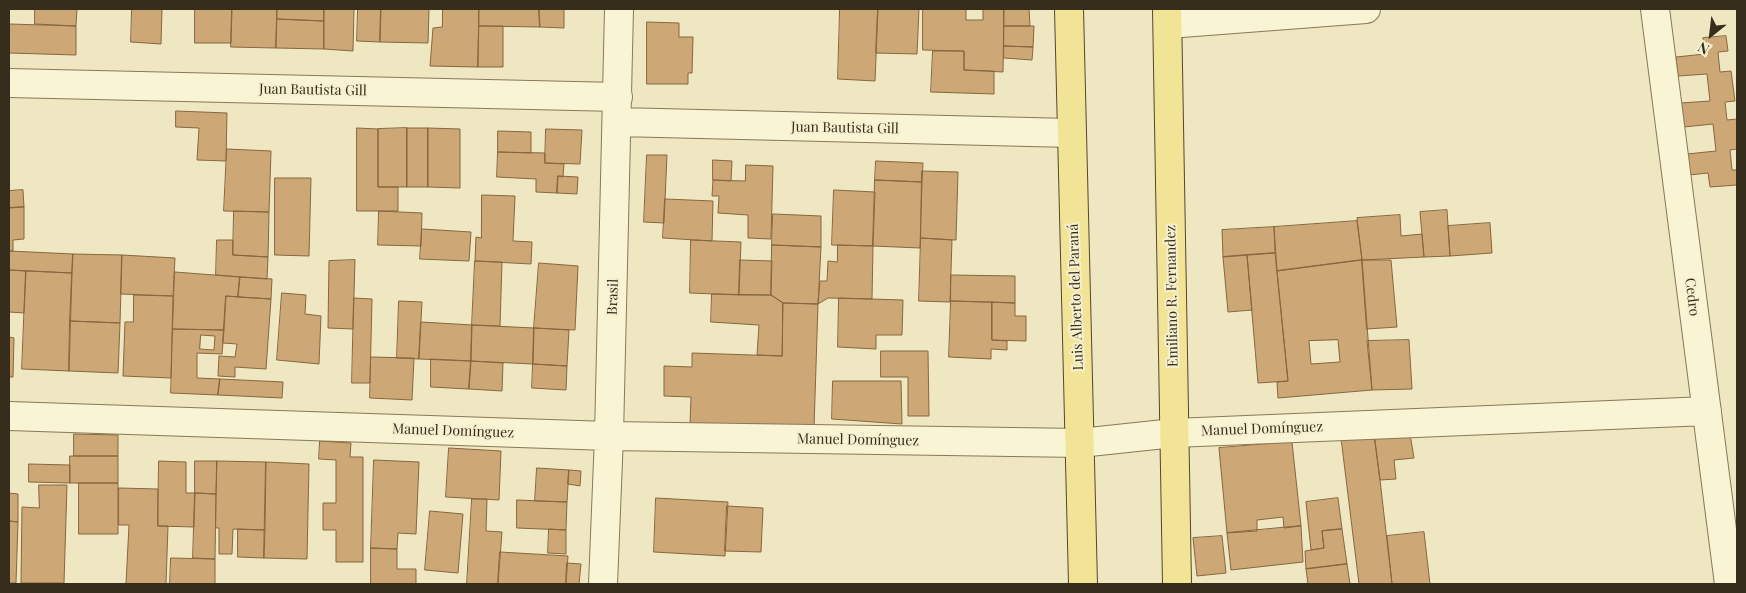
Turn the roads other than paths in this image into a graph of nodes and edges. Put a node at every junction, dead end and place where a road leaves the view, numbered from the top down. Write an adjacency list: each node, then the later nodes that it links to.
1 (619, 9): 7 (street, Brasil)
2 (1069, 9): 8 (main road, Luis Alberto del Paraná)
3 (1366, 9): 5 (street)
4 (1655, 9): 9 (street, Cedro)
5 (1168, 16): 11 (main road, Emiliano R. Fernandez)
6 (9, 83): 7 (street, Juan Bautista Gill)
7 (618, 110): 8 (street, Juan Bautista Gill); 12 (street, Brasil)
8 (1072, 133): 13 (main road, Luis Alberto del Paraná)
9 (1707, 411): 11 (street, Manuel Domínguez); 17 (street, Cedro)
10 (9, 416): 12 (street, Manuel Domínguez)
11 (1174, 432): 13 (street, Manuel Domínguez); 16 (main road, Emiliano R. Fernandez)
12 (609, 436): 13 (street, Manuel Domínguez); 14 (street, Brasil)
13 (1080, 443): 15 (main road, Luis Alberto del Paraná)
14 (603, 584)
15 (1083, 584)
16 (1177, 584)
17 (1729, 584)

